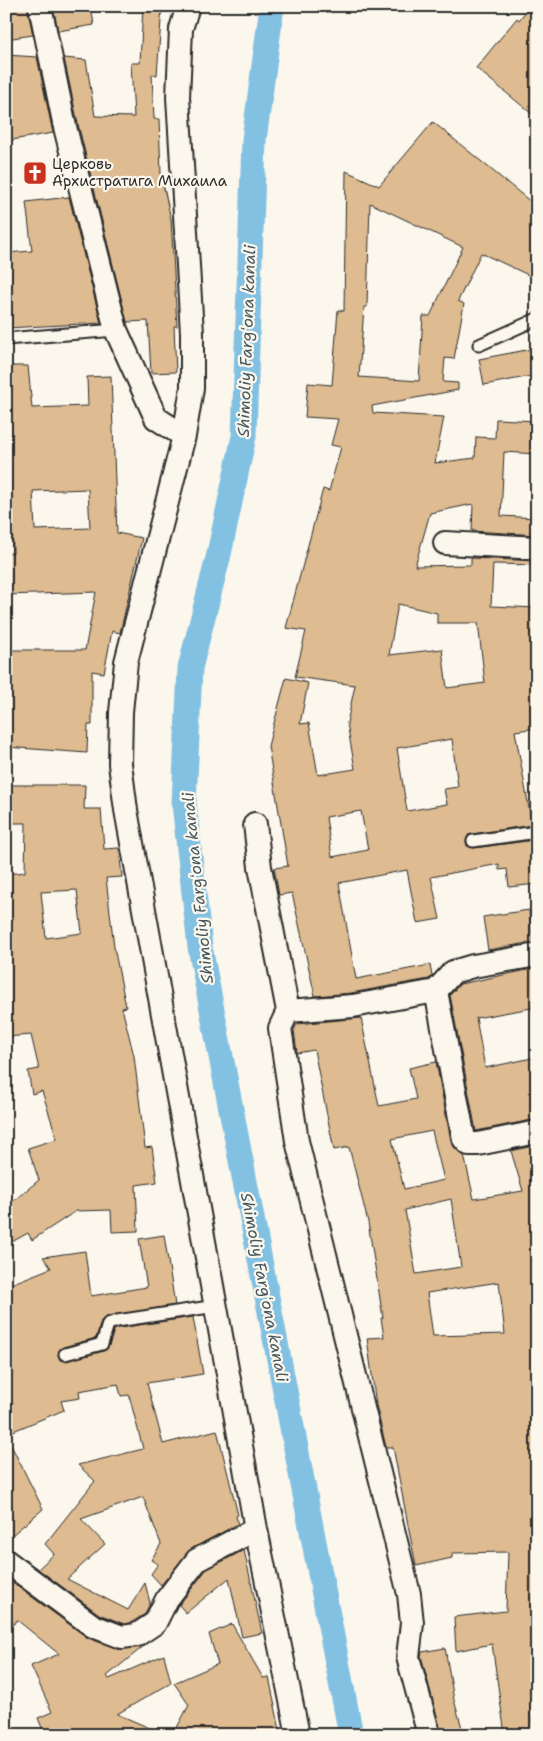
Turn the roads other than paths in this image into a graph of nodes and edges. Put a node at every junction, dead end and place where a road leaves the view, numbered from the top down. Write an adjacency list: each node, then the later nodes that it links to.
1 (40, 6): 4 (street)
2 (188, 6): 7 (street)
3 (537, 319): 6 (lane)
4 (116, 330): 5 (lane); 7 (street)
5 (6, 339)
6 (479, 345)
7 (184, 436): 17 (street)
8 (446, 543): 9 (street)
9 (537, 548)
10 (255, 824): 15 (street)
11 (537, 832): 12 (lane)
12 (473, 840)
13 (537, 955): 14 (street)
14 (436, 991): 15 (street); 16 (street)
15 (288, 1011): 22 (street)
16 (537, 1132)
17 (216, 1306): 18 (lane); 19 (street)
18 (65, 1354)
19 (256, 1529): 20 (street); 21 (street)
20 (6, 1561)
21 (298, 1735)
22 (429, 1735)

